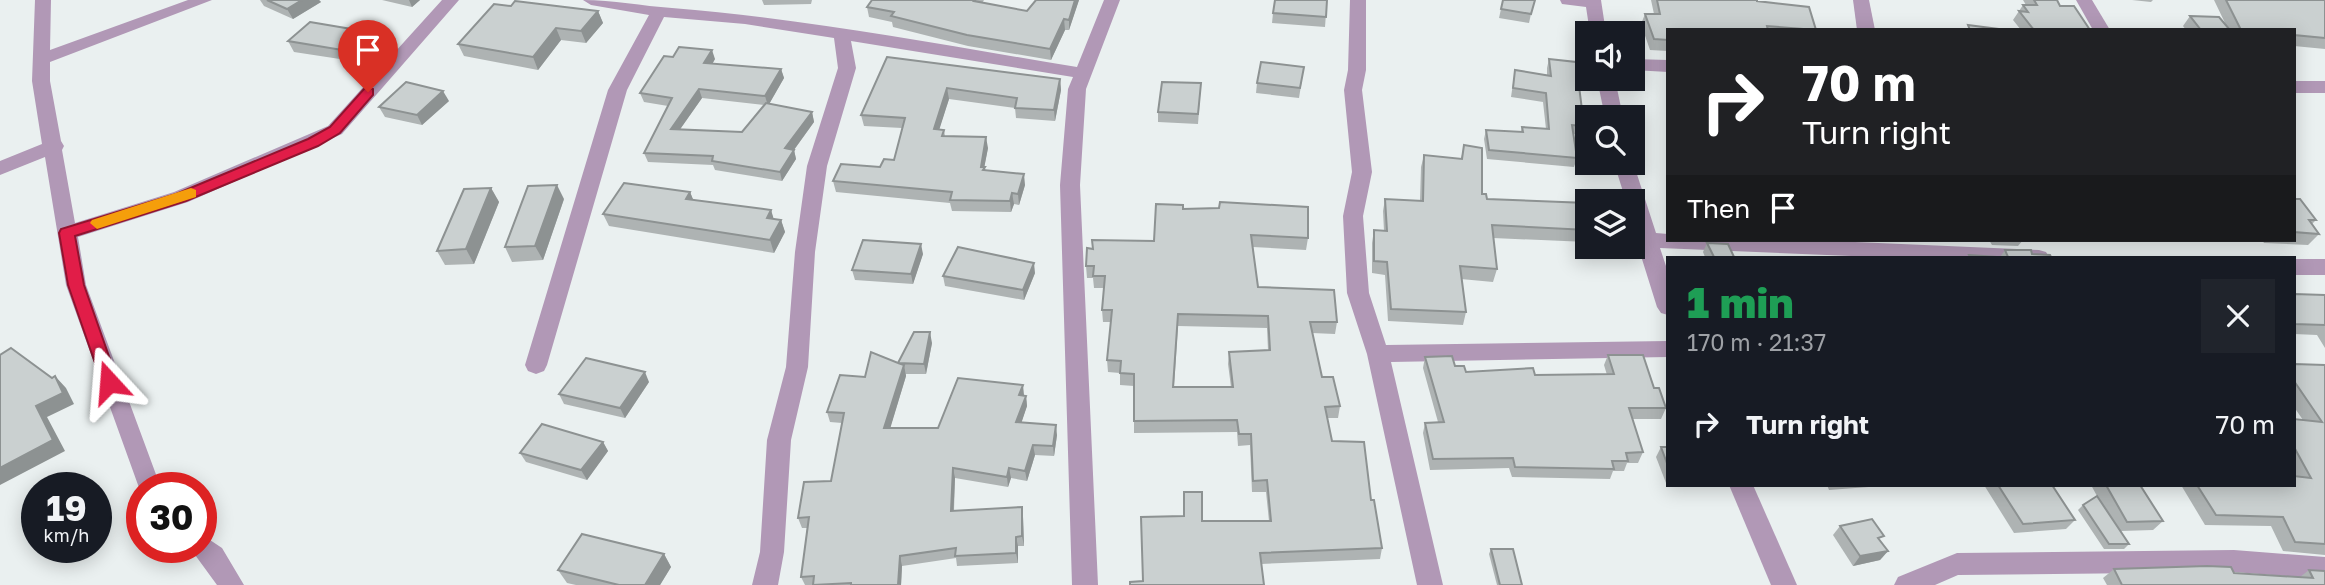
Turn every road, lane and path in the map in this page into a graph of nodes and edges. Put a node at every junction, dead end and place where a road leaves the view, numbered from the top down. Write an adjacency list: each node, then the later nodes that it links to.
1 (43, 0): 17 (street)
2 (204, 0): 17 (street)
3 (452, 0): 27 (street)
4 (591, 0): 11 (street)
5 (1112, 0): 21 (street)
6 (1358, 0): 36 (street)
7 (1568, 0): 10 (street)
8 (1861, 0): 13 (street)
9 (2084, 0): 14 (street)
10 (1593, 2): 12 (street)
11 (659, 12): 15 (street); 37 (street)
12 (1596, 21)
13 (1866, 28)
14 (2101, 28)
15 (842, 36): 16 (street); 20 (street)
16 (881, 42): 20 (street); 21 (street)
17 (42, 59): 24 (street)
18 (1645, 65): 19 (street)
19 (1666, 66)
20 (848, 68): 43 (street)
21 (1082, 73): 44 (street)
22 (2296, 87): 23 (street)
23 (2325, 87)
24 (55, 146): 25 (street); 27 (street)
25 (0, 168)
26 (1628, 175): 28 (street)
27 (66, 233): 38 (street)
28 (1646, 240): 29 (street); 34 (street)
29 (1666, 241)
30 (1692, 242): 31 (street)
31 (2016, 256)
32 (2296, 267): 33 (street)
33 (2325, 267)
34 (1666, 301)
35 (1666, 349): 36 (street)
36 (1378, 354): 45 (street)
37 (536, 365)
38 (140, 472)
39 (1742, 487): 46 (street)
40 (217, 562): 42 (street)
41 (2325, 568): 47 (street)
42 (231, 585)
43 (765, 585)
44 (1084, 585)
45 (1430, 585)
46 (1784, 585)
47 (1907, 585)

